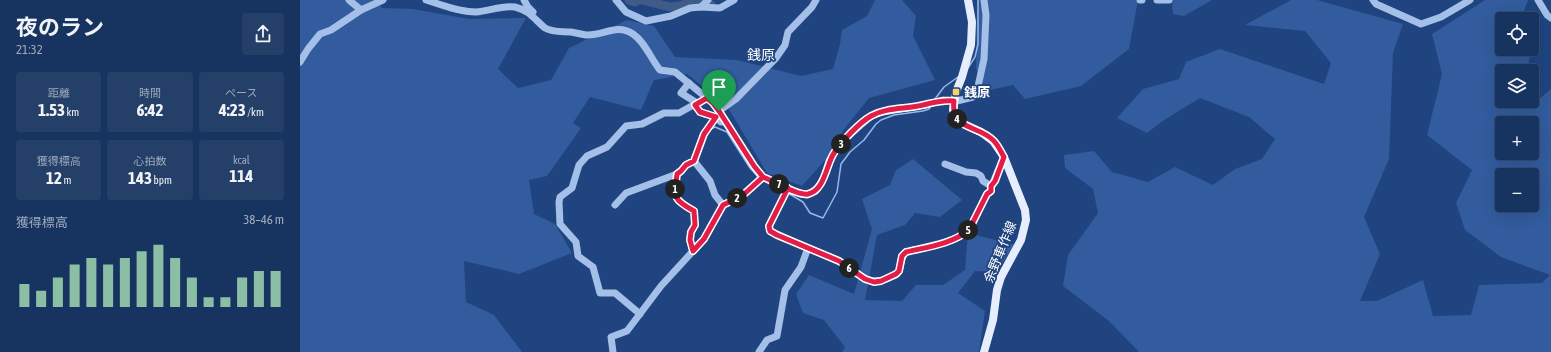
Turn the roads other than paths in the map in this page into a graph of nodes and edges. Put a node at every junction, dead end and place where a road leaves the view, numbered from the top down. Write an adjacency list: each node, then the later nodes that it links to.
1 (350, 0): 16 (street)
2 (383, 0): 16 (street)
3 (426, 0): 17 (street)
4 (524, 0): 17 (street)
5 (616, 0): 15 (street)
6 (734, 0): 15 (street)
7 (816, 0): 24 (street)
8 (968, 0): 22 (main road, 余野車作線)
9 (984, 0): 22 (street)
10 (1157, 0): 11 (street)
11 (1169, 0)
12 (1373, 0): 13 (street)
13 (1470, 0)
14 (1538, 0): 18 (street)
15 (705, 3)
16 (361, 10): 19 (street)
17 (534, 18): 20 (street)
18 (1551, 18)
19 (300, 62)
20 (689, 83): 21 (street); 23 (street)
21 (707, 98): 23 (street); 24 (street)
22 (954, 101): 25 (main road, 余野車作線); 31 (street)
23 (696, 104): 24 (street); 36 (street)
24 (717, 114): 26 (street); 29 (street)
25 (1004, 157): 30 (street); 39 (main road, 余野車作線)
26 (694, 161): 28 (street); 33 (street)
27 (945, 164): 30 (street)
28 (677, 174): 32 (street); 35 (street)
29 (763, 177): 31 (street); 33 (street)
30 (991, 186): 34 (street)
31 (788, 188): 34 (street)
32 (614, 205)
33 (723, 205): 35 (street)
34 (808, 248): 38 (street)
35 (693, 251): 36 (street)
36 (640, 314): 37 (street)
37 (613, 352)
38 (759, 352)
39 (984, 352)

